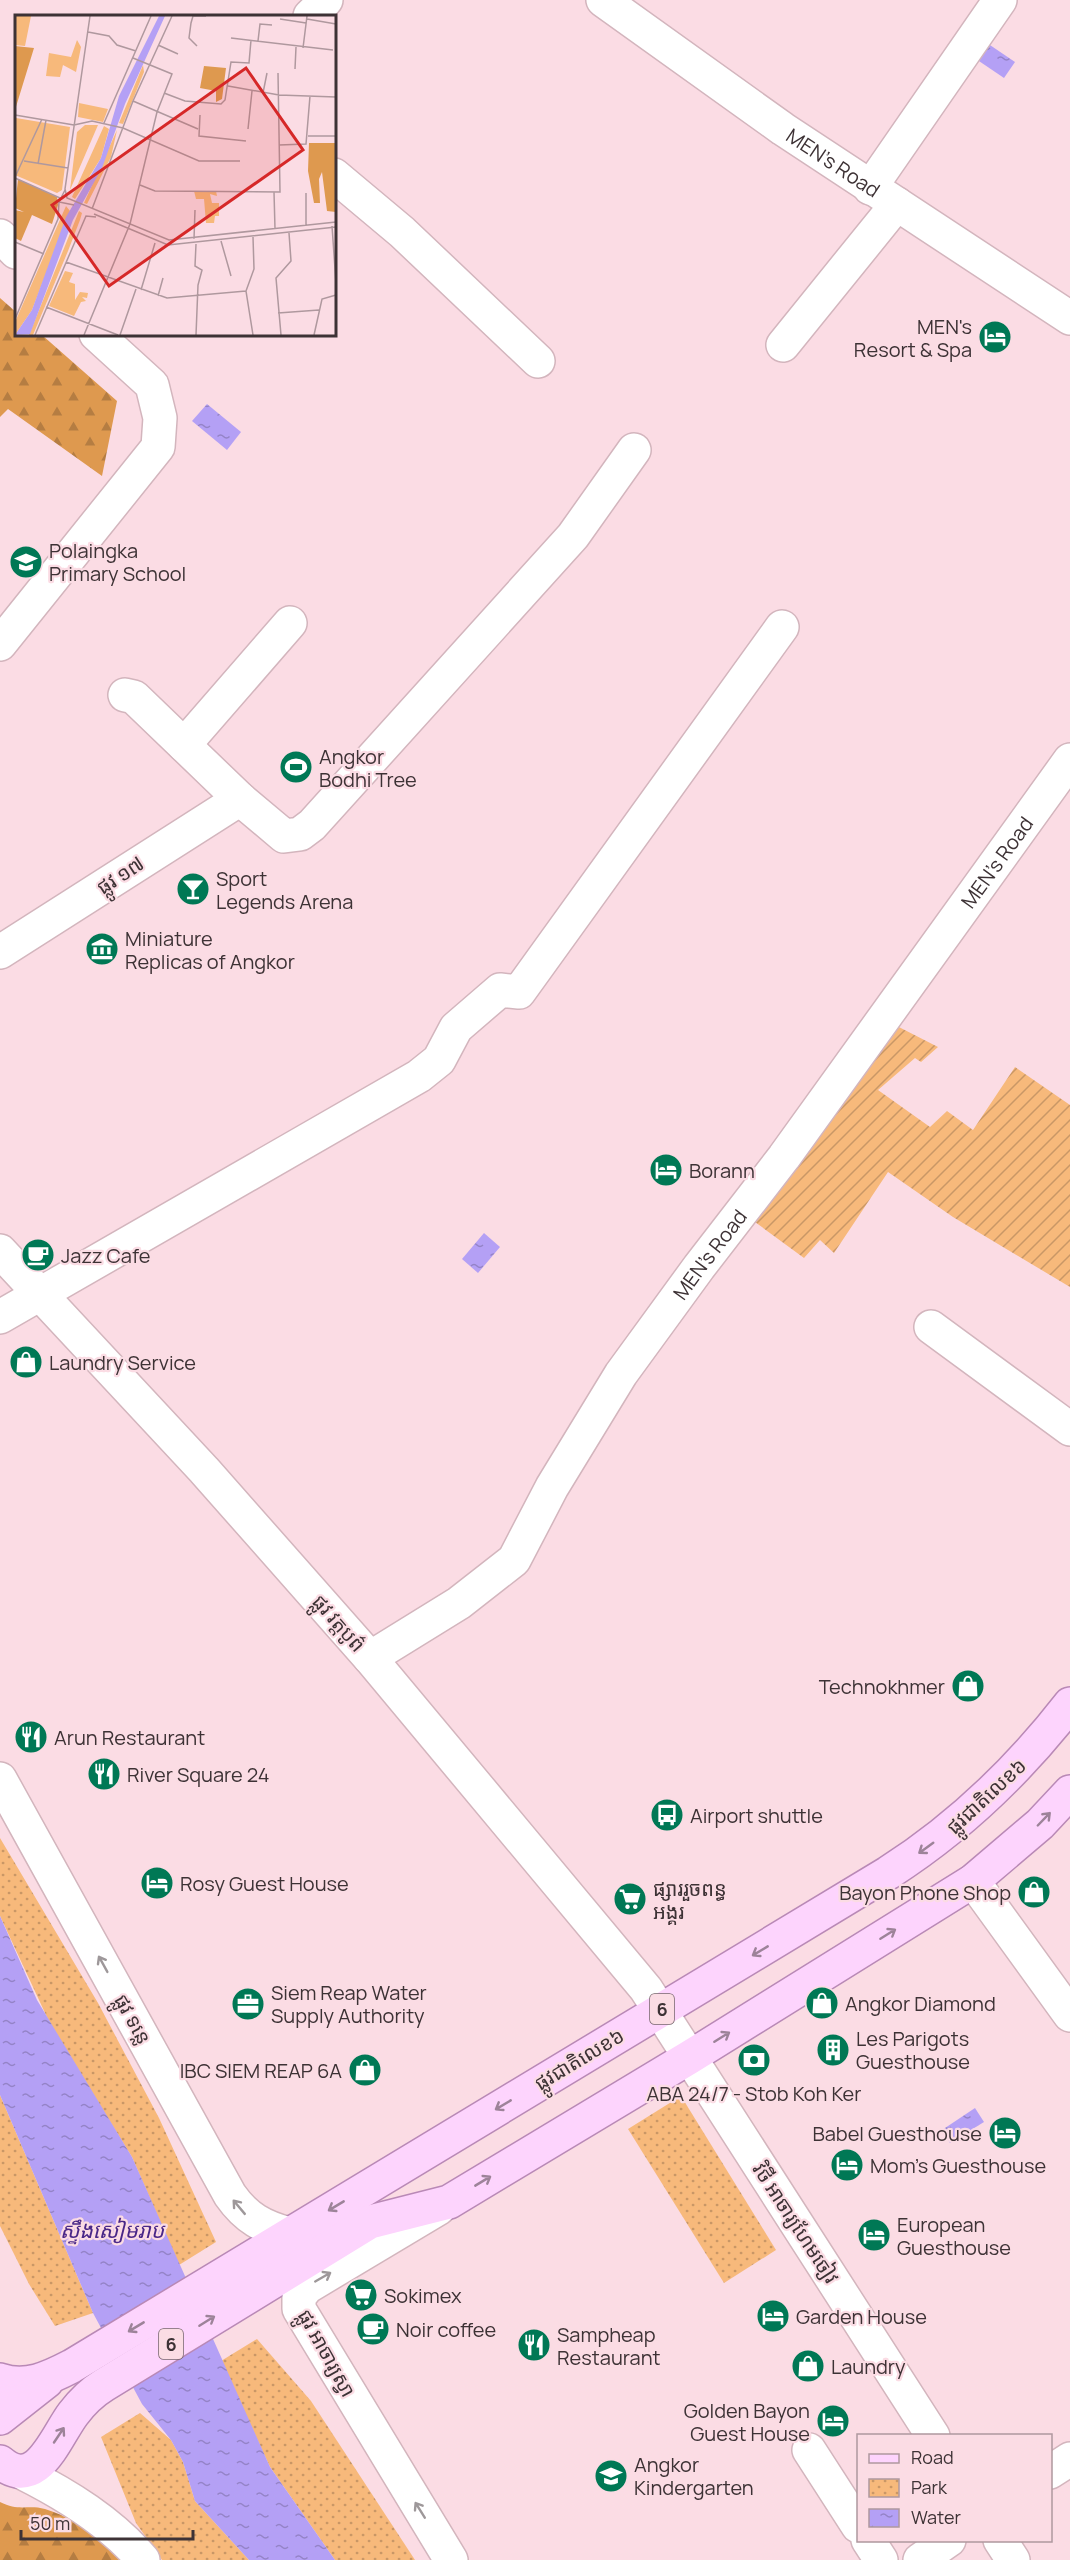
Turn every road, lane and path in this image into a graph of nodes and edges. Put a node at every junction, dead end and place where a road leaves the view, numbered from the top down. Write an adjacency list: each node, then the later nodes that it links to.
1 (603, 0): 4 (street, MEN's Road)
2 (1000, 0): 4 (street)
3 (336, 177): 10 (street)
4 (884, 196): 7 (street, MEN's Road); 9 (street)
5 (0, 236): 6 (street)
6 (15, 251)
7 (1070, 318)
8 (98, 336): 14 (street)
9 (783, 345)
10 (538, 361)
11 (634, 450): 18 (street)
12 (290, 623): 16 (street)
13 (782, 627): 21 (street)
14 (0, 644)
15 (125, 694): 16 (street)
16 (184, 746): 18 (street)
17 (1070, 760): 25 (street, MEN's Road)
18 (240, 799): 19 (street, ផ្លូវ ១៧)
19 (0, 952)
20 (0, 1251): 21 (street, ផ្លូវ វត្តបូព៌)
21 (39, 1294): 22 (street); 25 (street, ផ្លូវ វត្តបូព៌)
22 (0, 1317)
23 (931, 1327): 24 (street)
24 (1070, 1429)
25 (370, 1659): 30 (street, ផ្លូវ វត្តបូព៌)
26 (1070, 1704): 30 (main road, ផ្លូវជាតិលេខ៦ / 6, one-way to 30)
27 (0, 1779): 34 (street, ផ្លូវ ទន្លេ, one-way to 27)
28 (1070, 1792): 29 (main road, 6, one-way to 28)
29 (973, 1881): 31 (street); 32 (main road, 6, one-way to 29)
30 (661, 2010): 32 (street, វិថី អាចារ្យហែមចៀវ); 34 (main road, ផ្លូវជាតិលេខ៦ / 6, one-way to 34)
31 (1070, 2015)
32 (690, 2058): 33 (main road, 6, one-way to 32); 38 (street, វិថី អាចារ្យហែមចៀវ)
33 (449, 2202): 41 (main road, 6, one-way to 33); 48 (street, ផ្លូវ អាចារ្យស្វា, one-way to 33)
34 (289, 2234): 35 (main road, ផ្លូវជាតិលេខ៦ / 6, one-way to 35)
35 (56, 2374): 36 (main road, 6); 37 (main road)
36 (0, 2380)
37 (0, 2418)
38 (932, 2434)
39 (809, 2450): 43 (street)
40 (1070, 2459): 42 (street)
41 (11, 2467): 47 (street)
42 (1052, 2471)
43 (857, 2524)
44 (869, 2542): 49 (street)
45 (947, 2542): 50 (street)
46 (1001, 2542): 51 (street)
47 (143, 2560)
48 (451, 2560)
49 (881, 2560)
50 (920, 2560)
51 (1013, 2560)

